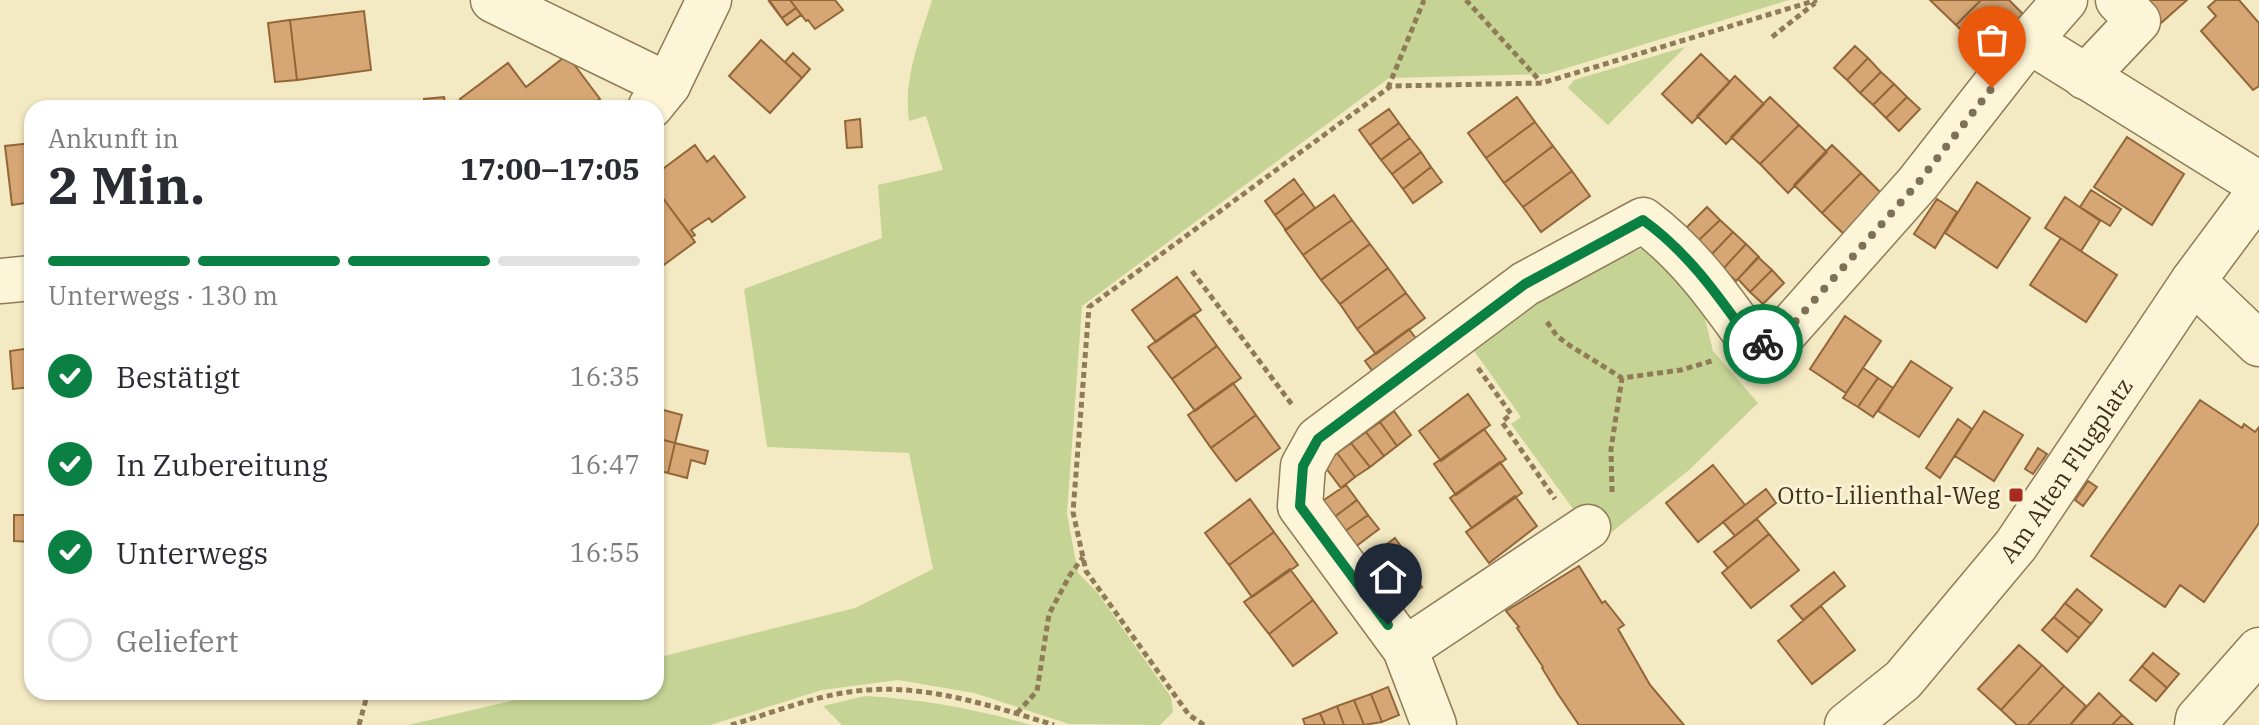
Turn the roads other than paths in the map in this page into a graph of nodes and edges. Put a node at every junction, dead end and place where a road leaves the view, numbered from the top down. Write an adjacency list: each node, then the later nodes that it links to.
1 (493, 0): 7 (street)
2 (709, 0): 7 (street)
3 (2065, 0): 5 (street)
4 (2118, 0): 6 (street)
5 (2029, 41): 6 (street); 15 (street)
6 (2085, 77): 8 (street)
7 (659, 96)
8 (2259, 184)
9 (2259, 192): 12 (street, Am Alten Flugplatz)
10 (24, 279): 11 (street)
11 (0, 281)
12 (2193, 281): 13 (street); 18 (street, Am Alten Flugplatz)
13 (2259, 344)
14 (1584, 530): 15 (street)
15 (1405, 649): 17 (street)
16 (2259, 650): 19 (street)
17 (1434, 725)
18 (1847, 725)
19 (2197, 725)

